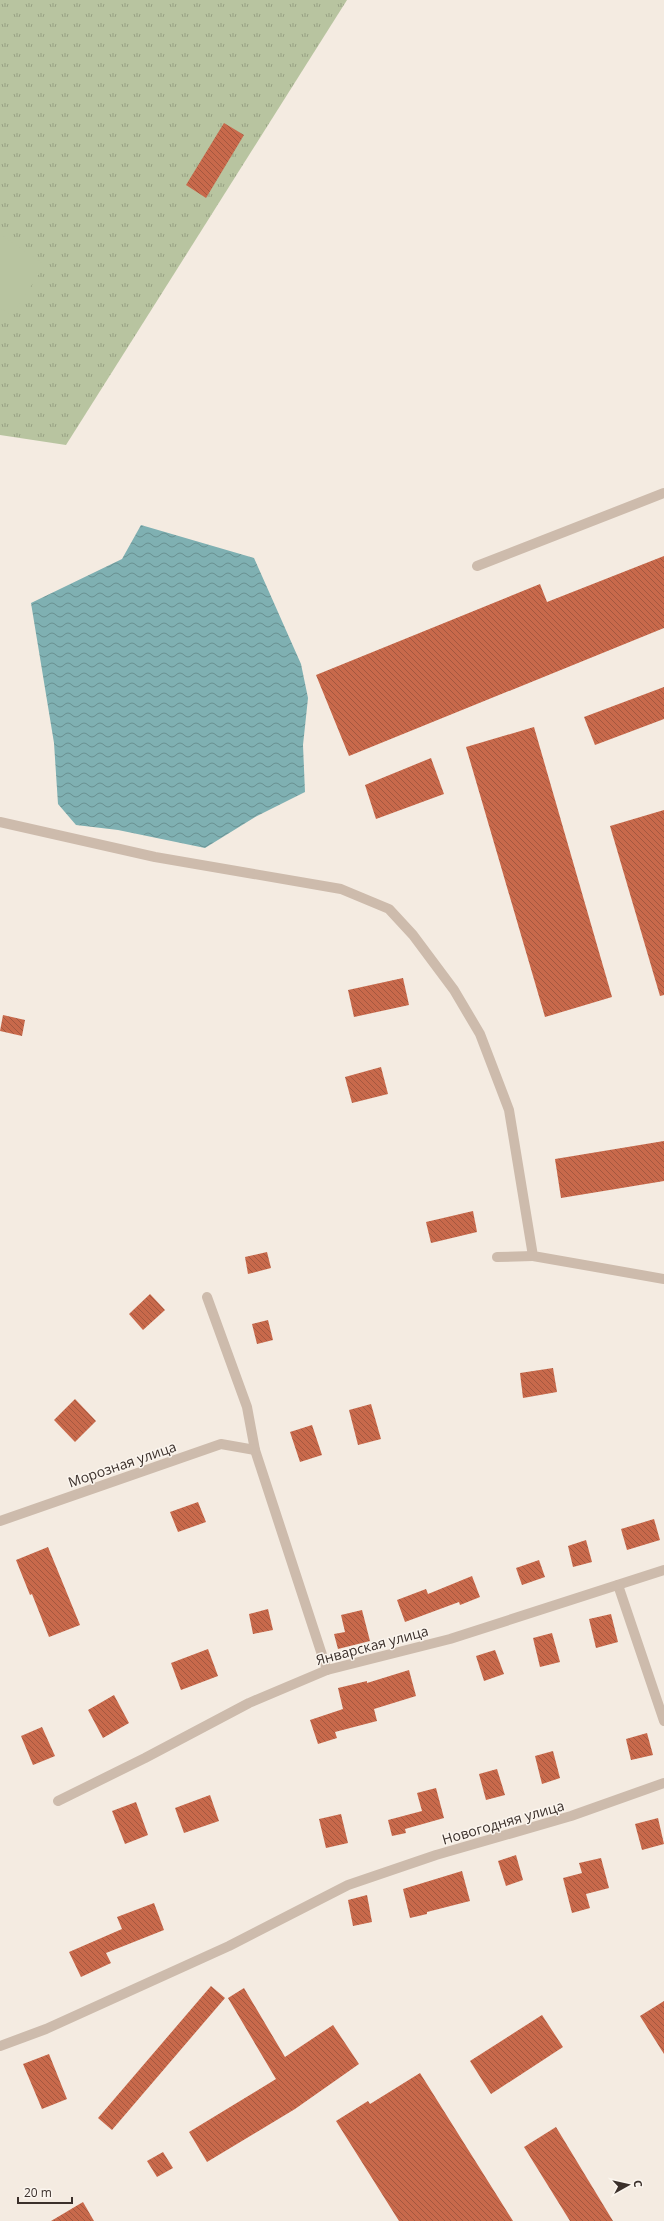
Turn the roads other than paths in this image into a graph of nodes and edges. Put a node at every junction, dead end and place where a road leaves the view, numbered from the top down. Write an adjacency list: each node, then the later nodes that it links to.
1 (664, 493): 2 (street)
2 (477, 566)
3 (0, 822): 4 (street)
4 (533, 1256): 5 (street); 6 (street)
5 (496, 1257)
6 (664, 1279)
7 (207, 1297): 8 (street)
8 (255, 1450): 9 (street, Морозная улица); 12 (street)
9 (0, 1521)
10 (664, 1570): 11 (street, Январская улица)
11 (618, 1585): 12 (street, Январская улица); 13 (street)
12 (327, 1670): 15 (street, Январская улица)
13 (664, 1721)
14 (664, 1783): 16 (street, Новогодняя улица)
15 (58, 1801)
16 (0, 2046)

